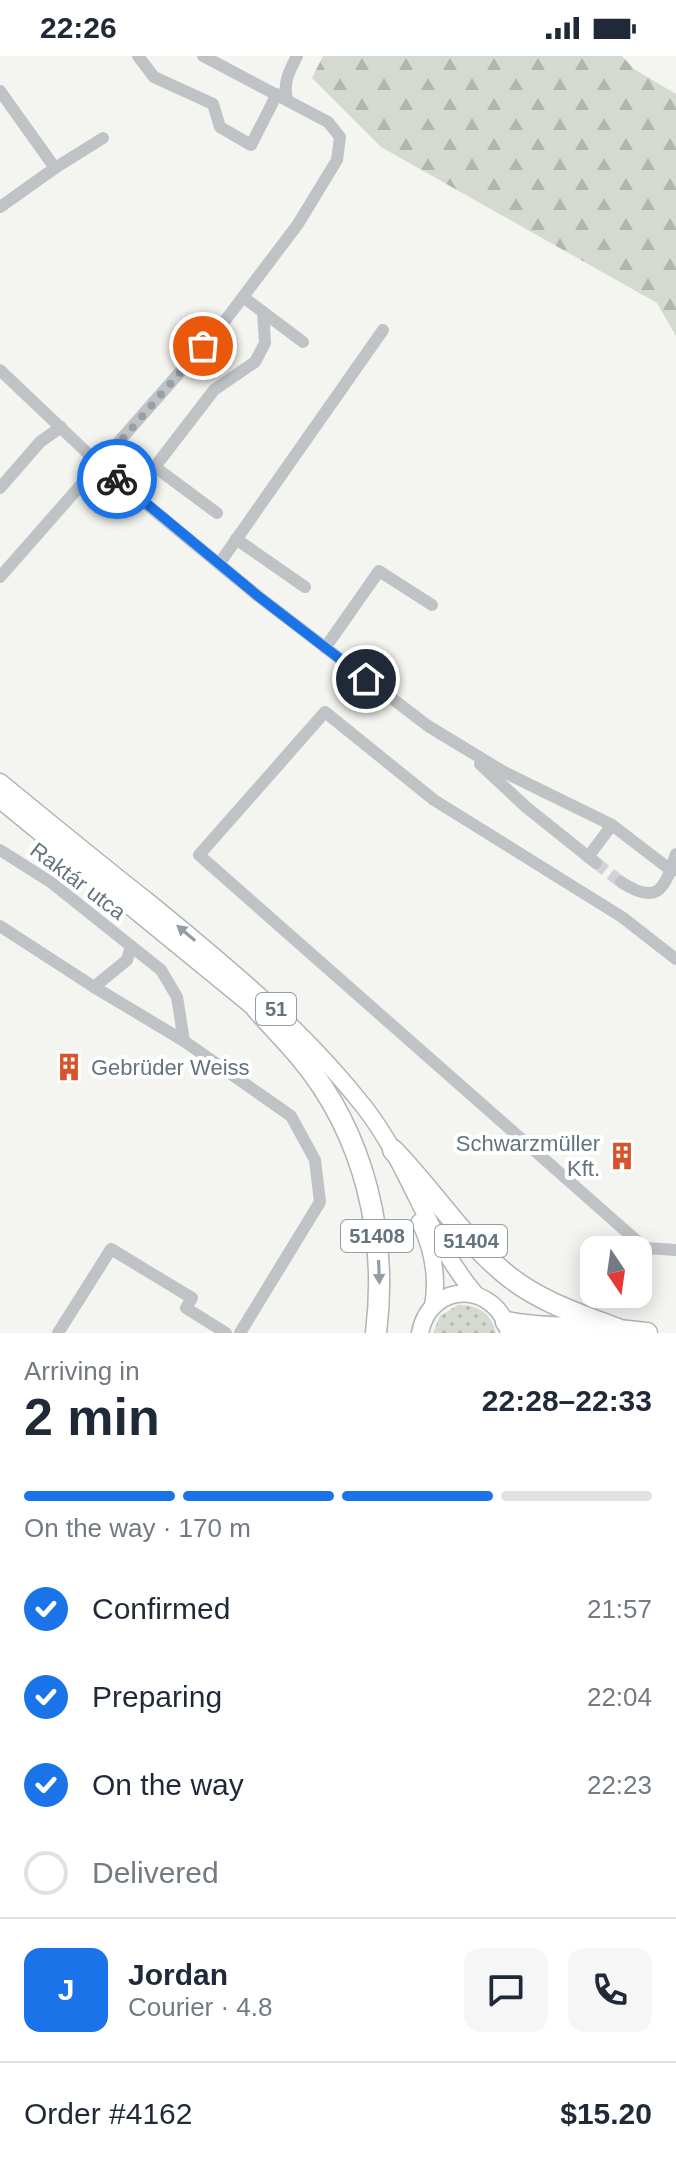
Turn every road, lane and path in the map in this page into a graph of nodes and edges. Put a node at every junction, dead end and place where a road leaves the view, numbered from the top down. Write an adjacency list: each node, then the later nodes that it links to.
1 (138, 56): 5 (street)
2 (203, 56): 5 (street)
3 (297, 56): 5 (street)
4 (0, 91): 7 (street)
5 (282, 96): 9 (street)
6 (103, 138): 7 (street)
7 (55, 168): 8 (street)
8 (0, 207)
9 (243, 297): 10 (street); 15 (street)
10 (263, 312): 12 (street); 16 (street)
11 (383, 330): 20 (street)
12 (303, 342)
13 (0, 371): 14 (street)
14 (61, 427): 15 (street); 17 (street)
15 (100, 465): 18 (street); 22 (street)
16 (155, 467): 18 (street); 19 (street)
17 (0, 488)
18 (134, 494): 21 (street)
19 (217, 513)
20 (236, 539): 21 (street); 23 (street)
21 (219, 564): 25 (street)
22 (0, 577)
23 (305, 587)
24 (432, 605): 25 (street)
25 (325, 648): 26 (street)
26 (466, 750): 29 (street); 29 (street)
27 (0, 782): 40 (main road, 51, one-way to 27)
28 (0, 800): 38 (main road, 51)
29 (612, 825): 32 (street)
30 (1, 851): 35 (street, Raktár utca)
31 (676, 854): 32 (street)
32 (672, 871): 33 (street)
33 (621, 882)
34 (0, 926): 37 (street)
35 (131, 946): 37 (street); 39 (street, Raktár utca)
36 (676, 959): 41 (street)
37 (94, 987): 39 (street)
38 (256, 1008): 43 (main road, 51); 49 (highway, 51408, one-way to 49)
39 (184, 1041): 48 (street)
40 (393, 1150): 42 (main road, 51); 45 (highway, 51404)
41 (676, 1250)
42 (476, 1295): 43 (main road); 44 (main road, 51)
43 (433, 1306): 50 (main road, 51)
44 (507, 1327): 45 (highway)
45 (618, 1329): 51 (highway)
46 (58, 1333): 47 (street)
47 (226, 1333)
48 (240, 1333)
49 (376, 1333)
50 (420, 1333)
51 (647, 1333)

